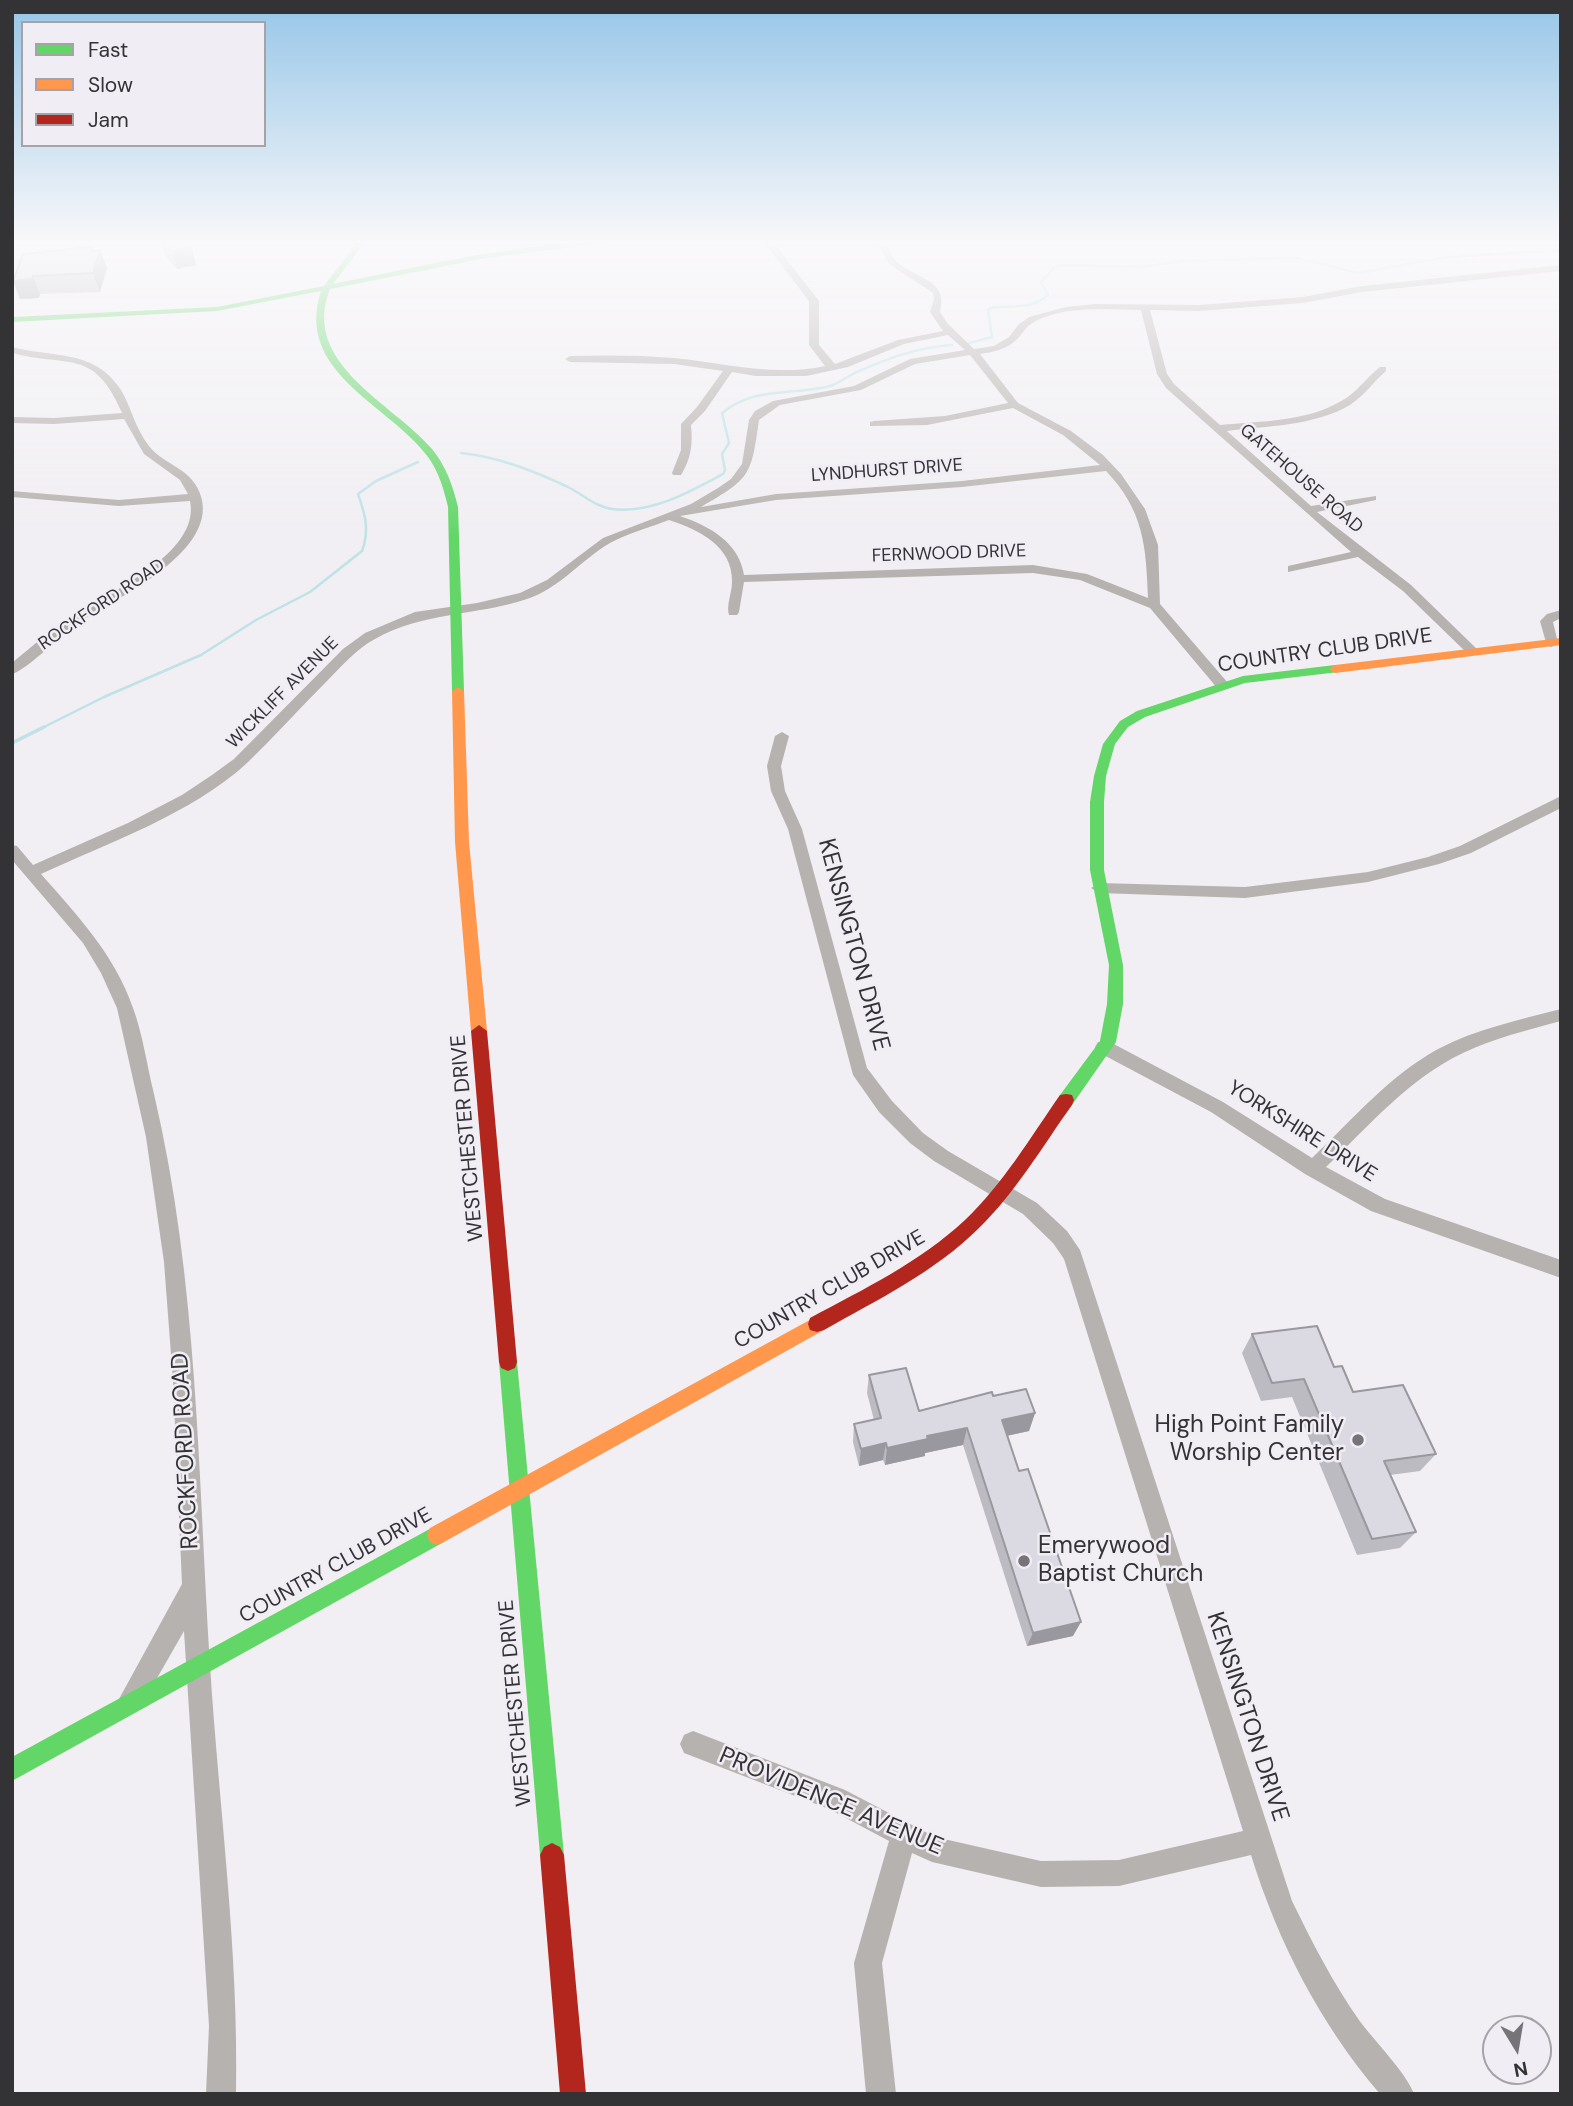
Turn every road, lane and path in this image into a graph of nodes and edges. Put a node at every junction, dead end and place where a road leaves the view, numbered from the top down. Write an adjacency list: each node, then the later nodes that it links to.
1 (321, 340): 29 (street, WESTCHESTER DRIVE)
2 (812, 340): 10 (street)
3 (905, 340): 10 (street)
4 (959, 340): 8 (street)
5 (1008, 340): 8 (street, WICKLIFF AVENUE)
6 (1153, 340): 17 (street, GATEHOUSE ROAD)
7 (12, 350): 14 (street)
8 (973, 353): 13 (street); 24 (street, WICKLIFF AVENUE)
9 (570, 359): 12 (street)
10 (833, 368): 12 (street)
11 (1383, 369): 17 (street)
12 (729, 370): 19 (street)
13 (1014, 405): 16 (street); 18 (street)
14 (130, 416): 15 (street); 21 (street)
15 (12, 420)
16 (874, 424)
17 (1217, 429): 23 (street, GATEHOUSE ROAD)
18 (1108, 467): 24 (street, LYNDHURST DRIVE); 28 (street)
19 (677, 473)
20 (12, 494): 21 (street)
21 (195, 497): 34 (street, ROCKFORD ROAD)
22 (1372, 498): 23 (street)
23 (1309, 510): 25 (street, GATEHOUSE ROAD)
24 (669, 516): 27 (street); 29 (street, WICKLIFF AVENUE)
25 (1360, 553): 26 (street); 33 (street, GATEHOUSE ROAD)
26 (1292, 569)
27 (738, 579): 28 (street, FERNWOOD DRIVE); 30 (street)
28 (1154, 605): 35 (street)
29 (455, 610): 39 (street, WICKLIFF AVENUE); 46 (street, WESTCHESTER DRIVE)
30 (733, 612)
31 (1561, 614): 32 (street)
32 (1557, 642): 33 (street, COUNTRY CLUB DRIVE)
33 (1474, 651): 35 (street, COUNTRY CLUB DRIVE)
34 (12, 670)
35 (1223, 686): 40 (street, COUNTRY CLUB DRIVE)
36 (782, 736): 44 (street, KENSINGTON DRIVE)
37 (1561, 801): 40 (street)
38 (12, 850): 39 (street, ROCKFORD ROAD)
39 (31, 872): 47 (street, ROCKFORD ROAD)
40 (1100, 888): 42 (street, COUNTRY CLUB DRIVE)
41 (1561, 1016): 43 (street)
42 (1104, 1047): 43 (street, YORKSHIRE DRIVE); 44 (street, COUNTRY CLUB DRIVE)
43 (1312, 1169): 45 (street, YORKSHIRE DRIVE)
44 (1002, 1190): 46 (street, COUNTRY CLUB DRIVE); 53 (street, KENSINGTON DRIVE)
45 (1561, 1269)
46 (518, 1490): 48 (street, COUNTRY CLUB DRIVE); 55 (street, WESTCHESTER DRIVE)
47 (194, 1586): 48 (street, ROCKFORD ROAD); 49 (street)
48 (198, 1667): 49 (street, COUNTRY CLUB DRIVE); 54 (street, ROCKFORD ROAD)
49 (126, 1707): 51 (street, COUNTRY CLUB DRIVE)
50 (693, 1744): 52 (street, PROVIDENCE AVENUE)
51 (12, 1770)
52 (904, 1834): 53 (street, PROVIDENCE AVENUE); 56 (street)
53 (1259, 1840): 57 (street, KENSINGTON DRIVE)
54 (221, 2094)
55 (573, 2094)
56 (881, 2094)
57 (1400, 2094)

